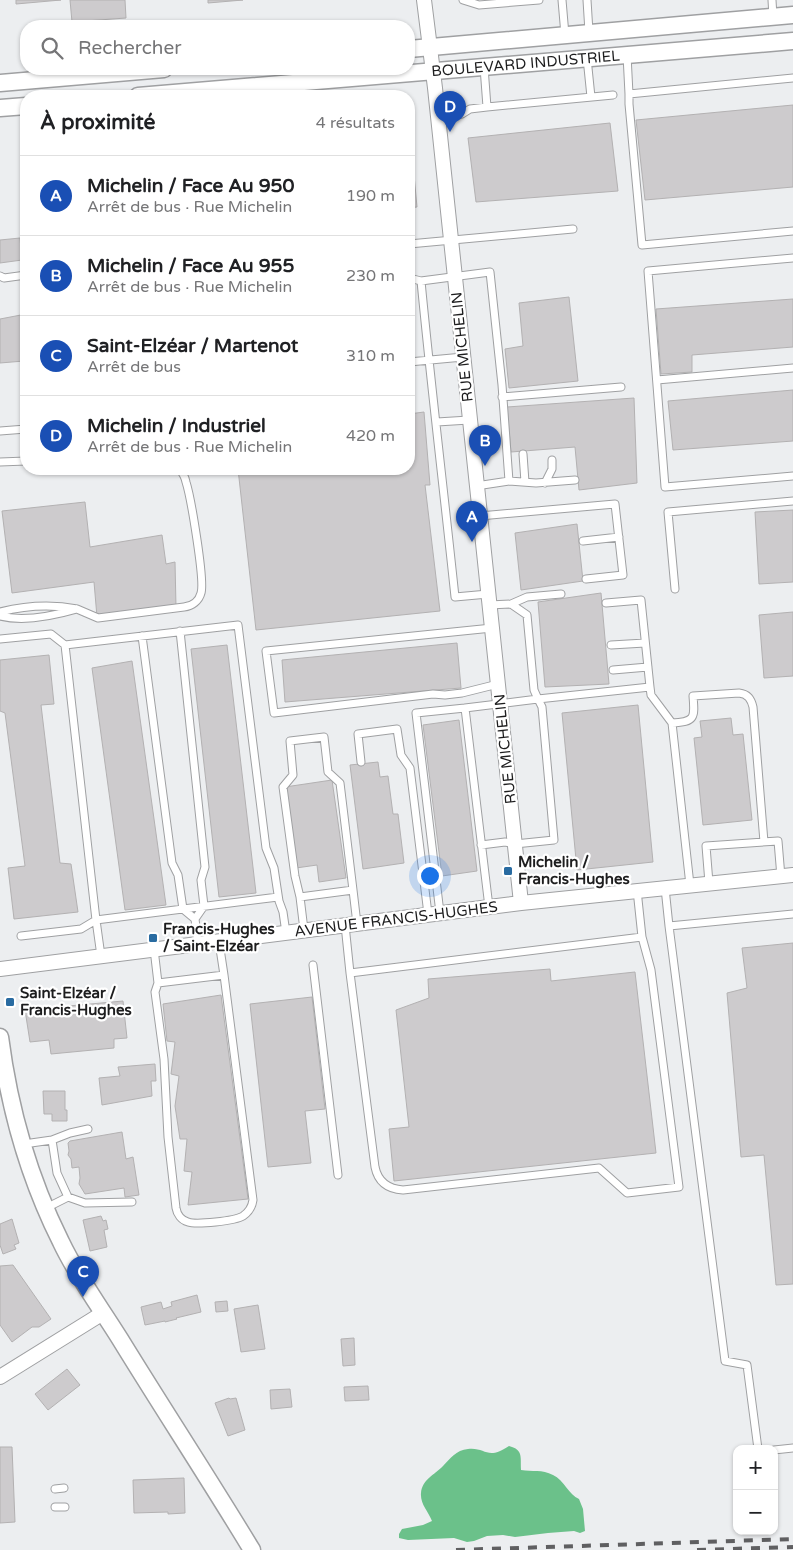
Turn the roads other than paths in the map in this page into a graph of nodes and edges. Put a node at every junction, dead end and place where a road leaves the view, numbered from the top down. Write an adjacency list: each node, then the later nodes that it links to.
1 (424, 0): 12 (street, RUE MICHELIN)
2 (463, 0): 3 (lane)
3 (539, 0)
4 (562, 0): 10 (lane)
5 (588, 0): 9 (lane)
6 (772, 0): 8 (lane)
7 (793, 15): 8 (street, BOULEVARD INDUSTRIEL)
8 (773, 17): 9 (street, BOULEVARD INDUSTRIEL)
9 (589, 33): 10 (street, BOULEVARD INDUSTRIEL)
10 (565, 34): 12 (street, BOULEVARD INDUSTRIEL)
11 (793, 41): 14 (street, BOULEVARD INDUSTRIEL)
12 (429, 46): 13 (street, BOULEVARD INDUSTRIEL); 17 (street, RUE MICHELIN)
13 (415, 48)
14 (627, 54): 15 (street, BOULEVARD INDUSTRIEL); 24 (lane)
15 (587, 58): 16 (street, BOULEVARD INDUSTRIEL); 26 (lane)
16 (484, 67): 17 (street, BOULEVARD INDUSTRIEL); 28 (lane)
17 (432, 71): 18 (street, BOULEVARD INDUSTRIEL); 30 (street, RUE MICHELIN)
18 (415, 72)
19 (94, 75): 22 (street)
20 (385, 75): 23 (street, BOULEVARD INDUSTRIEL)
21 (793, 78): 24 (lane)
22 (0, 83)
23 (209, 90)
24 (629, 94): 32 (lane)
25 (613, 95): 26 (lane)
26 (591, 97): 28 (lane)
27 (20, 106): 29 (street)
28 (487, 107): 30 (lane)
29 (0, 108)
30 (438, 120): 33 (street, RUE MICHELIN)
31 (574, 229): 33 (lane)
32 (793, 231)
33 (450, 240): 34 (lane); 38 (street, RUE MICHELIN)
34 (415, 243)
35 (793, 258): 45 (lane)
36 (0, 276): 37 (lane)
37 (20, 276)
38 (454, 276): 40 (lane); 41 (street, RUE MICHELIN); 47 (lane)
39 (415, 280): 40 (lane)
40 (421, 281): 42 (lane)
41 (463, 357): 42 (lane); 48 (street, RUE MICHELIN)
42 (428, 360): 43 (lane); 49 (lane)
43 (415, 361)
44 (793, 368): 45 (lane)
45 (656, 380): 57 (lane)
46 (621, 387): 47 (lane)
47 (502, 397): 59 (lane)
48 (469, 420): 49 (lane); 62 (street, RUE MICHELIN)
49 (437, 422): 70 (lane)
50 (20, 429): 51 (lane)
51 (0, 431)
52 (524, 454): 60 (lane)
53 (552, 460): 61 (lane)
54 (20, 461): 55 (lane)
55 (0, 462)
56 (182, 475): 73 (lane)
57 (793, 476)
58 (575, 480): 61 (lane)
59 (509, 481): 60 (lane); 62 (lane)
60 (525, 482): 61 (lane)
61 (545, 482)
62 (476, 486): 64 (street, RUE MICHELIN)
63 (793, 501): 68 (lane)
64 (480, 516): 65 (lane); 70 (street, RUE MICHELIN)
65 (619, 537): 66 (lane); 67 (lane)
66 (582, 541)
67 (586, 579)
68 (675, 589)
69 (561, 594): 72 (lane)
70 (489, 600): 72 (lane); 74 (street, RUE MICHELIN)
71 (606, 603): 78 (lane)
72 (511, 604): 85 (lane)
73 (0, 614)
74 (492, 628): 83 (street, RUE MICHELIN); 83 (lane)
75 (180, 631): 76 (lane); 99 (lane); 102 (lane)
76 (142, 636): 79 (lane); 104 (lane)
77 (0, 639): 79 (lane)
78 (645, 642): 80 (lane); 81 (lane)
79 (65, 645): 108 (lane)
80 (611, 645)
81 (648, 667): 82 (lane); 84 (lane)
82 (613, 670)
83 (498, 684): 86 (street, RUE MICHELIN)
84 (650, 687): 85 (lane); 88 (lane)
85 (538, 698): 86 (lane); 91 (lane)
86 (500, 703): 87 (lane); 91 (street, RUE MICHELIN)
87 (465, 708): 92 (lane); 105 (lane)
88 (672, 723): 90 (lane); 95 (lane)
89 (361, 762): 105 (lane)
90 (764, 842): 93 (lane); 94 (lane)
91 (515, 844): 92 (lane); 101 (street, RUE MICHELIN)
92 (481, 845): 103 (lane)
93 (787, 876): 94 (street, AVENUE FRANCIS-HUGHES)
94 (709, 883): 95 (street, AVENUE FRANCIS-HUGHES)
95 (690, 885): 96 (street, AVENUE FRANCIS-HUGHES)
96 (665, 887): 98 (street, AVENUE FRANCIS-HUGHES); 110 (lane)
97 (353, 890): 100 (lane); 100 (lane); 109 (lane)
98 (637, 890): 101 (street, AVENUE FRANCIS-HUGHES); 114 (lane)
99 (278, 896): 102 (lane); 112 (lane)
100 (300, 897): 111 (lane)
101 (521, 902): 103 (street, AVENUE FRANCIS-HUGHES)
102 (204, 906): 104 (lane); 107 (lane)
103 (489, 907): 105 (street, AVENUE FRANCIS-HUGHES)
104 (183, 909): 107 (lane); 108 (lane)
105 (434, 914): 109 (street, AVENUE FRANCIS-HUGHES)
106 (793, 914): 110 (lane)
107 (195, 919): 116 (lane)
108 (96, 920): 113 (lane); 118 (lane)
109 (351, 924): 111 (street, AVENUE FRANCIS-HUGHES); 121 (lane)
110 (669, 926): 134 (lane)
111 (304, 930): 112 (street, AVENUE FRANCIS-HUGHES)
112 (286, 933): 115 (street, AVENUE FRANCIS-HUGHES)
113 (21, 936)
114 (642, 937): 121 (lane); 121 (lane)
115 (219, 942): 116 (street, AVENUE FRANCIS-HUGHES); 122 (lane)
116 (198, 944): 117 (street, AVENUE FRANCIS-HUGHES)
117 (154, 949): 118 (street, AVENUE FRANCIS-HUGHES); 123 (lane)
118 (101, 956): 120 (street, AVENUE FRANCIS-HUGHES)
119 (313, 966): 128 (lane)
120 (0, 968)
121 (350, 973)
122 (224, 975): 123 (lane); 123 (lane)
123 (158, 982)
124 (0, 1036): 127 (street)
125 (88, 1129): 126 (lane)
126 (52, 1140): 127 (lane); 129 (lane)
127 (23, 1144): 131 (street)
128 (338, 1175)
129 (68, 1197): 130 (lane); 131 (lane)
130 (132, 1202)
131 (46, 1208): 132 (street)
132 (103, 1313): 133 (street); 141 (street)
133 (0, 1377)
134 (757, 1445)
135 (793, 1448): 136 (lane)
136 (778, 1450)
137 (64, 1488): 138 (lane)
138 (55, 1489)
139 (55, 1507): 140 (lane)
140 (65, 1507)
141 (252, 1550)

